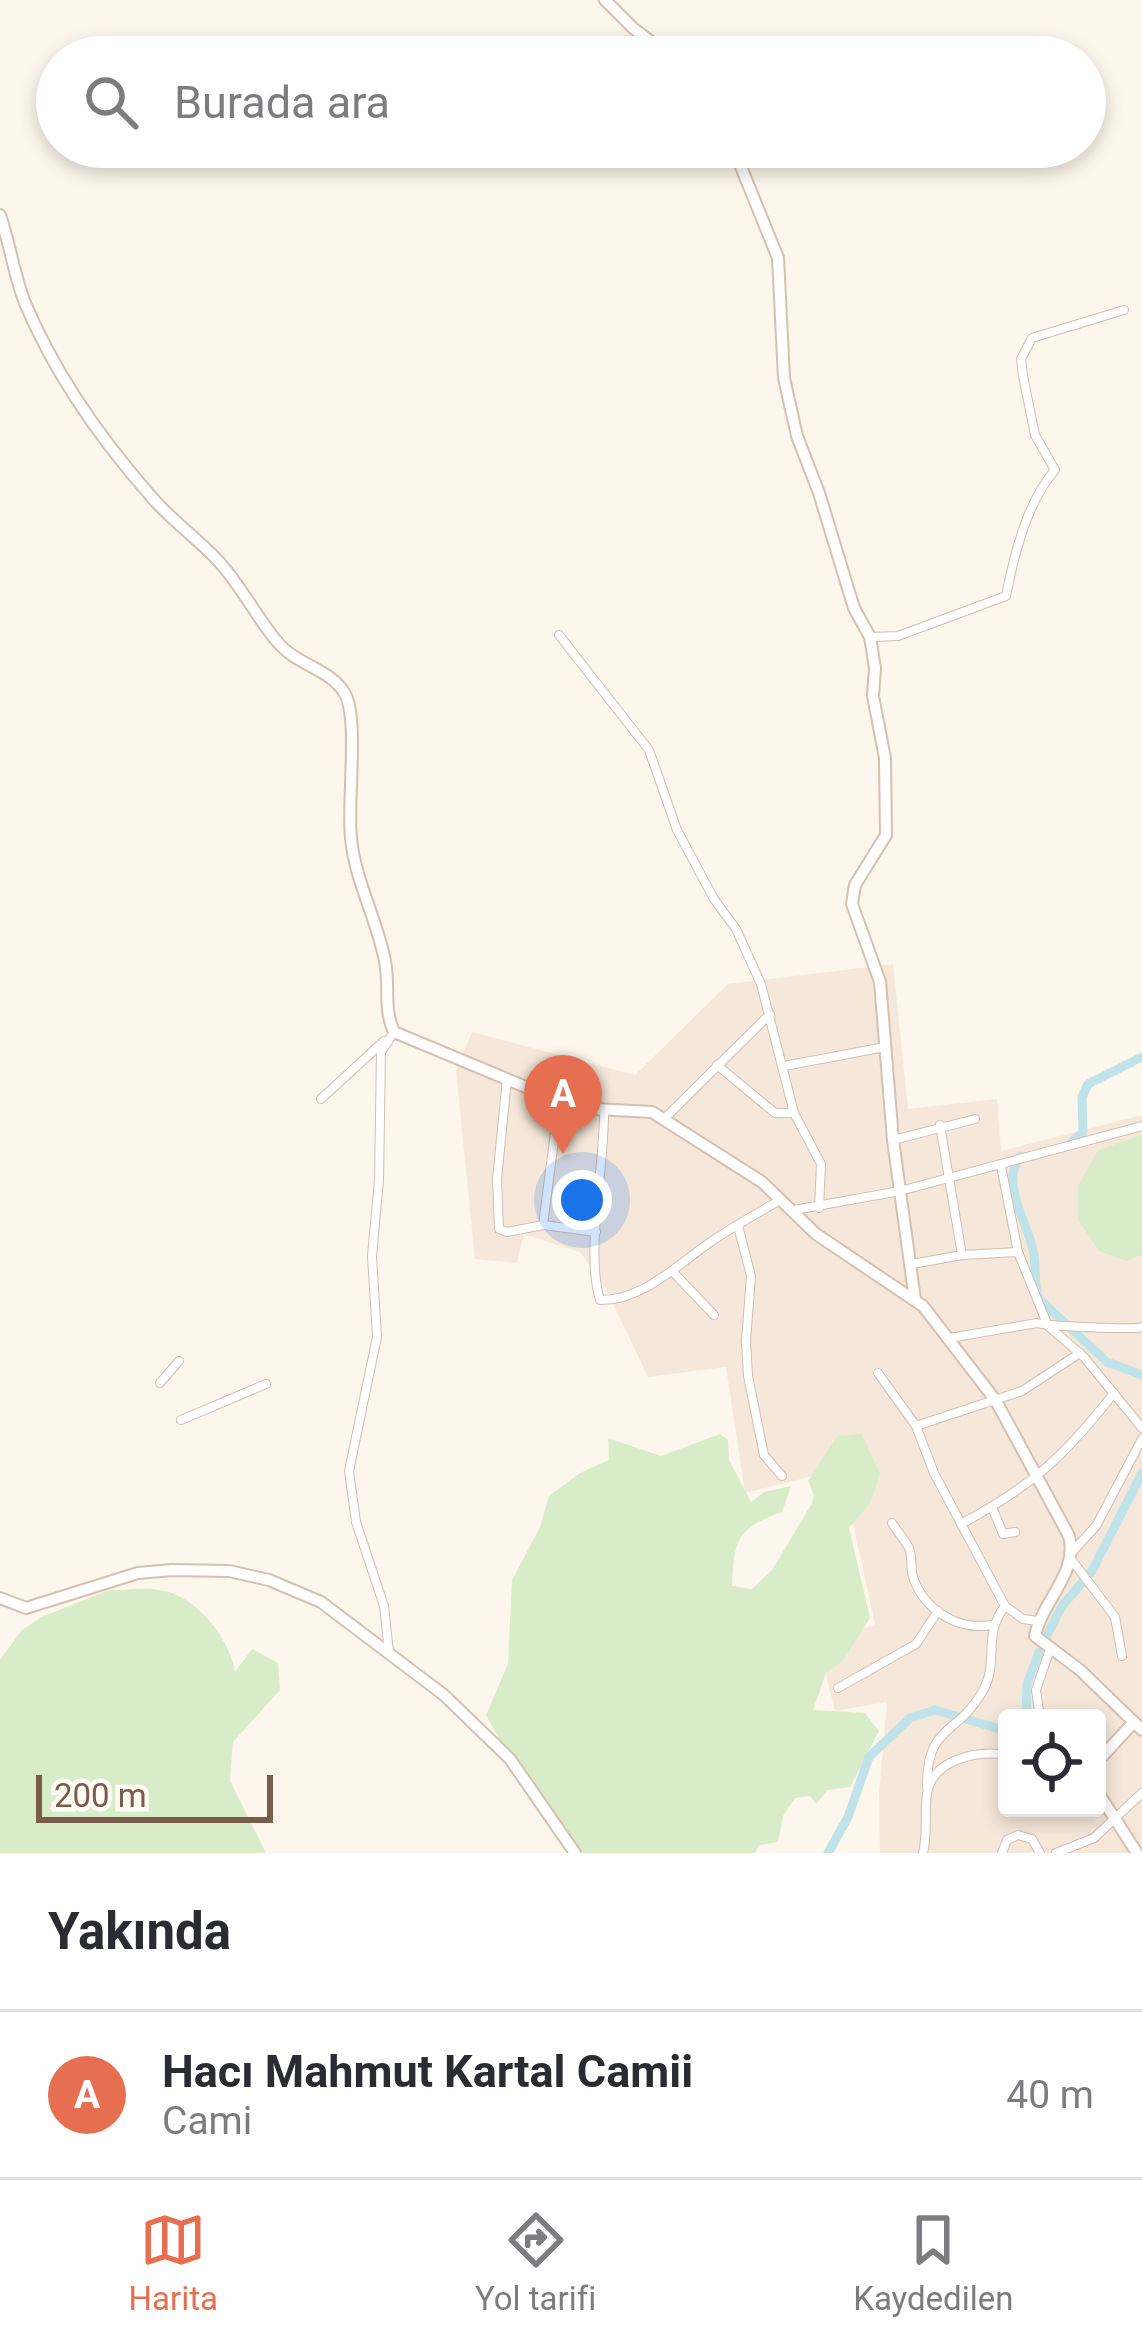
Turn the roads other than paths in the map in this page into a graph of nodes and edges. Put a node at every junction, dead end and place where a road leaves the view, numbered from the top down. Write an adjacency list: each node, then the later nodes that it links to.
1 (604, 0): 2 (street)
2 (643, 36)
3 (742, 168): 7 (street)
4 (0, 215): 9 (street)
5 (1124, 310): 7 (street)
6 (559, 635): 8 (street)
7 (870, 637): 10 (street)
8 (771, 1012): 11 (street); 12 (street)
9 (394, 1032): 13 (street); 14 (street); 65 (street)
10 (885, 1047): 12 (street); 22 (street)
11 (717, 1065): 17 (street); 18 (street)
12 (784, 1066): 17 (street)
13 (507, 1079): 15 (street); 29 (street)
14 (321, 1099)
15 (559, 1102): 16 (street); 29 (street)
16 (604, 1108): 18 (street); 31 (street)
17 (794, 1113): 27 (street)
18 (664, 1119): 26 (street)
19 (975, 1119): 20 (street)
20 (940, 1125): 22 (street); 24 (street)
21 (1142, 1126): 23 (street)
22 (893, 1140): 25 (street)
23 (1001, 1166): 24 (street); 32 (street)
24 (949, 1178): 25 (street); 33 (street)
25 (900, 1191): 27 (street); 34 (street)
26 (781, 1200): 28 (street); 30 (street)
27 (819, 1208): 28 (street)
28 (793, 1210): 36 (street)
29 (543, 1225): 31 (street)
30 (737, 1226): 35 (street); 52 (street)
31 (596, 1232): 35 (street)
32 (1018, 1252): 33 (street); 38 (street)
33 (962, 1255): 34 (street)
34 (912, 1264): 36 (street)
35 (673, 1272): 37 (street)
36 (916, 1300): 40 (street)
37 (714, 1316)
38 (1048, 1327): 39 (street); 40 (street); 41 (street)
39 (1142, 1327)
40 (950, 1338): 47 (street)
41 (1080, 1354): 46 (street); 47 (street)
42 (179, 1361): 44 (street)
43 (878, 1373): 49 (street)
44 (160, 1383)
45 (266, 1384): 48 (street)
46 (1114, 1394): 50 (street); 53 (street)
47 (996, 1401): 49 (street); 53 (street)
48 (181, 1420)
49 (916, 1426): 56 (street)
50 (1142, 1428)
51 (1142, 1439): 58 (street)
52 (782, 1476)
53 (1036, 1478): 54 (street); 58 (street)
54 (992, 1507): 56 (street); 57 (street)
55 (892, 1523): 61 (street)
56 (961, 1524): 60 (street)
57 (1015, 1532)
58 (1072, 1555): 62 (street); 66 (street)
59 (0, 1598): 65 (street)
60 (1005, 1606): 62 (street); 63 (street)
61 (938, 1611): 63 (street); 67 (street)
62 (1038, 1621): 64 (street)
63 (991, 1624): 72 (street)
64 (1050, 1649): 68 (street); 69 (street)
65 (389, 1653): 76 (street)
66 (1122, 1656)
67 (838, 1688)
68 (1039, 1709)
69 (1140, 1722): 71 (street)
70 (998, 1754): 72 (street)
71 (1106, 1754)
72 (927, 1788): 77 (street)
73 (1142, 1793): 75 (street)
74 (1106, 1806): 75 (street)
75 (1115, 1821): 80 (street); 81 (street)
76 (575, 1853)
77 (923, 1853)
78 (1001, 1853): 79 (street)
79 (1040, 1853)
80 (1056, 1853)
81 (1137, 1853)

